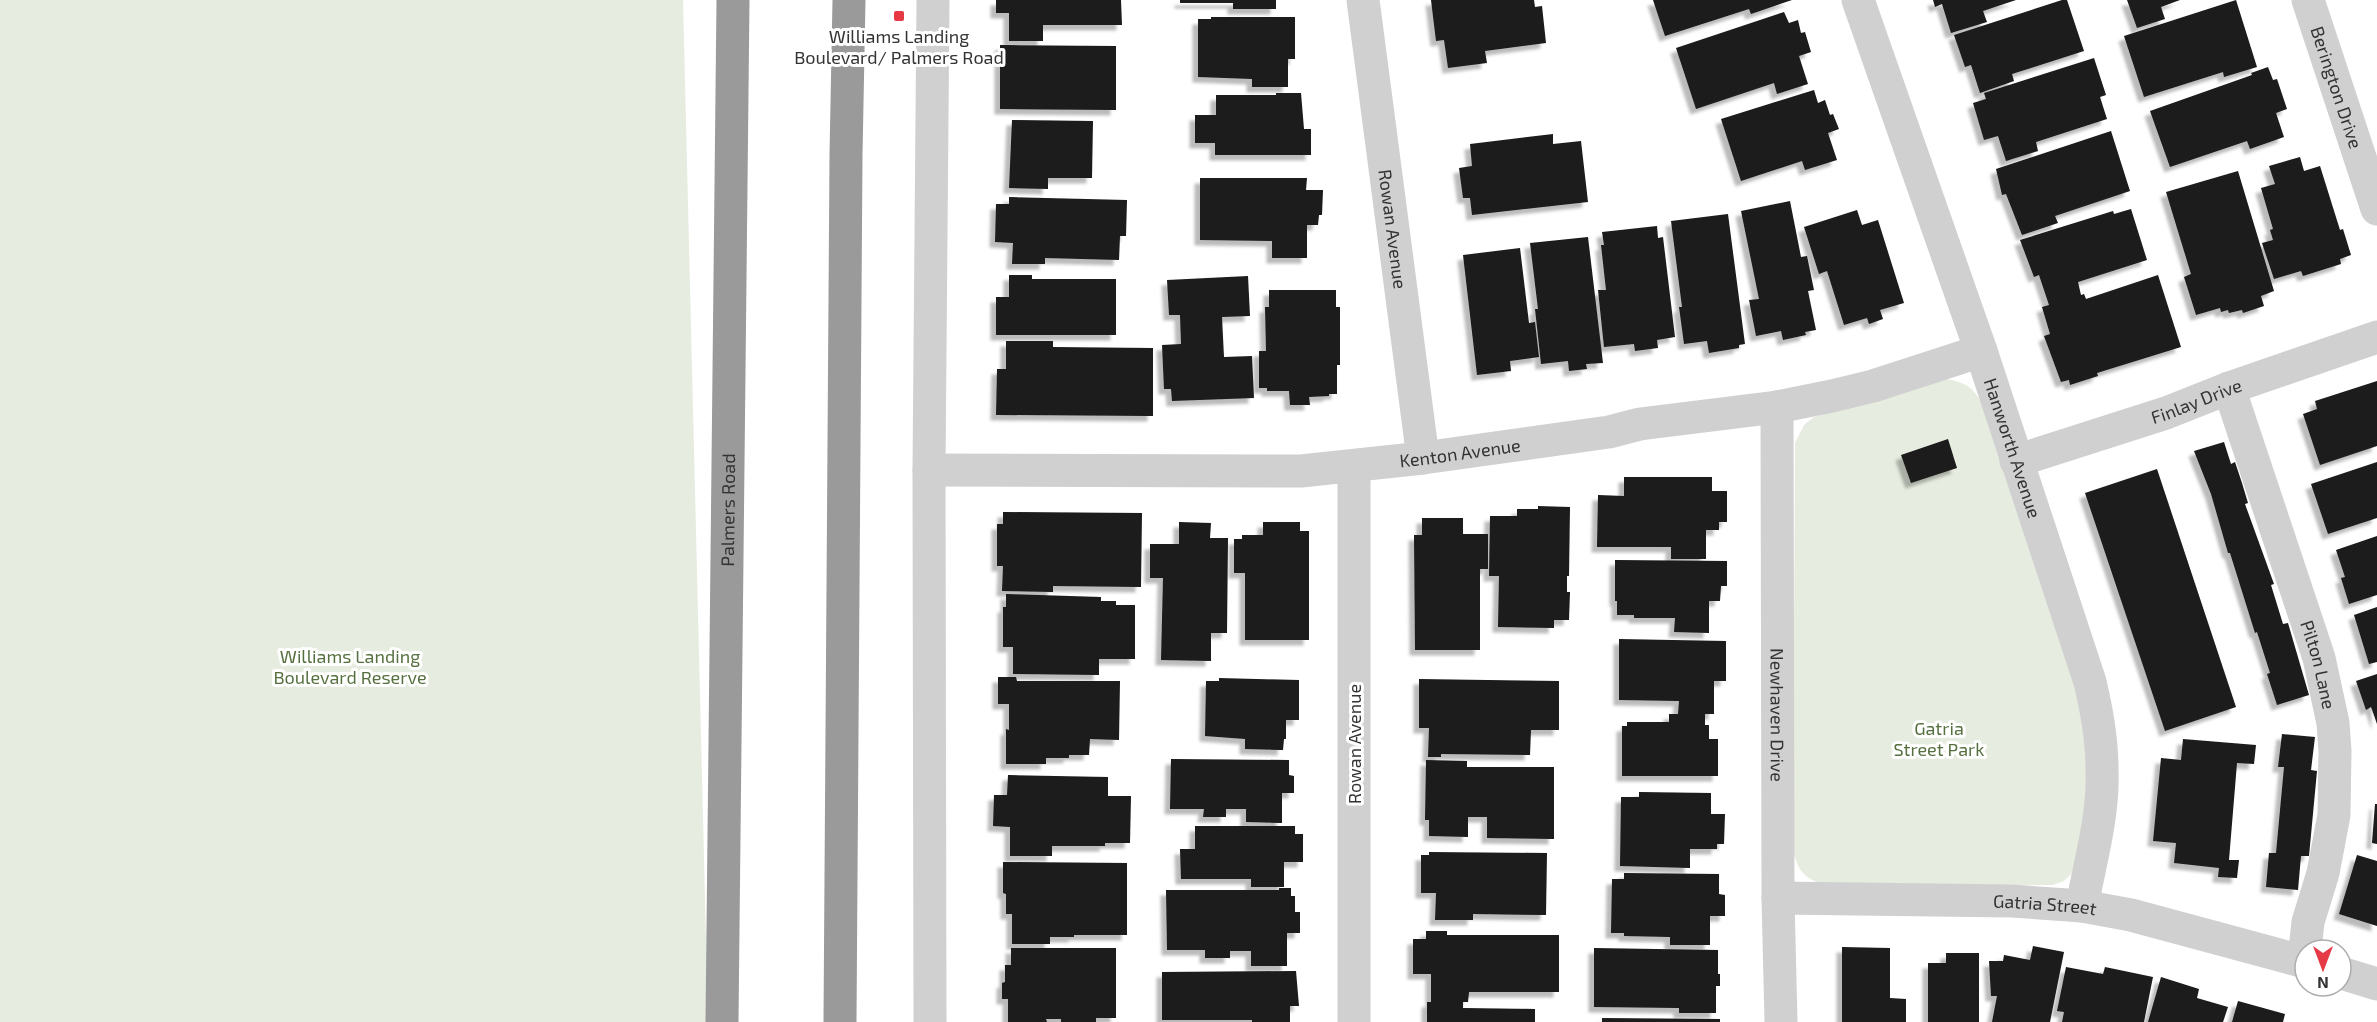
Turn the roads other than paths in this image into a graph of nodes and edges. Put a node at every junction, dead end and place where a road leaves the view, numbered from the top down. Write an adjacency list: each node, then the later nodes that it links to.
1 (849, 0): 23 (highway)
2 (933, 0): 15 (street)
3 (1363, 0): 12 (street, Rowan Avenue)
4 (1858, 0): 9 (street, Hanworth Avenue)
5 (2308, 0): 7 (street, Berington Drive)
6 (731, 5): 22 (highway, Palmers Road)
7 (2377, 209)
8 (2377, 337): 10 (street, Finlay Drive)
9 (1981, 351): 11 (street, Kenton Avenue); 13 (street, Hanworth Avenue)
10 (2229, 388): 13 (street, Finlay Drive); 18 (street, Pilton Lane)
11 (1777, 407): 12 (street, Kenton Avenue); 16 (street, Newhaven Drive)
12 (1423, 458): 14 (street, Kenton Avenue)
13 (2016, 461): 17 (street, Hanworth Avenue)
14 (1354, 466): 15 (street, Kenton Avenue); 25 (street, Rowan Avenue)
15 (929, 470): 24 (street)
16 (1778, 898): 17 (street, Gatria Street); 26 (street, Newhaven Drive)
17 (2082, 906): 19 (street, Gatria Street)
18 (2306, 938)
19 (2293, 959)
20 (2353, 977): 21 (street)
21 (2377, 984)
22 (722, 1022)
23 (840, 1022)
24 (930, 1022)
25 (1354, 1022)
26 (1781, 1022)

